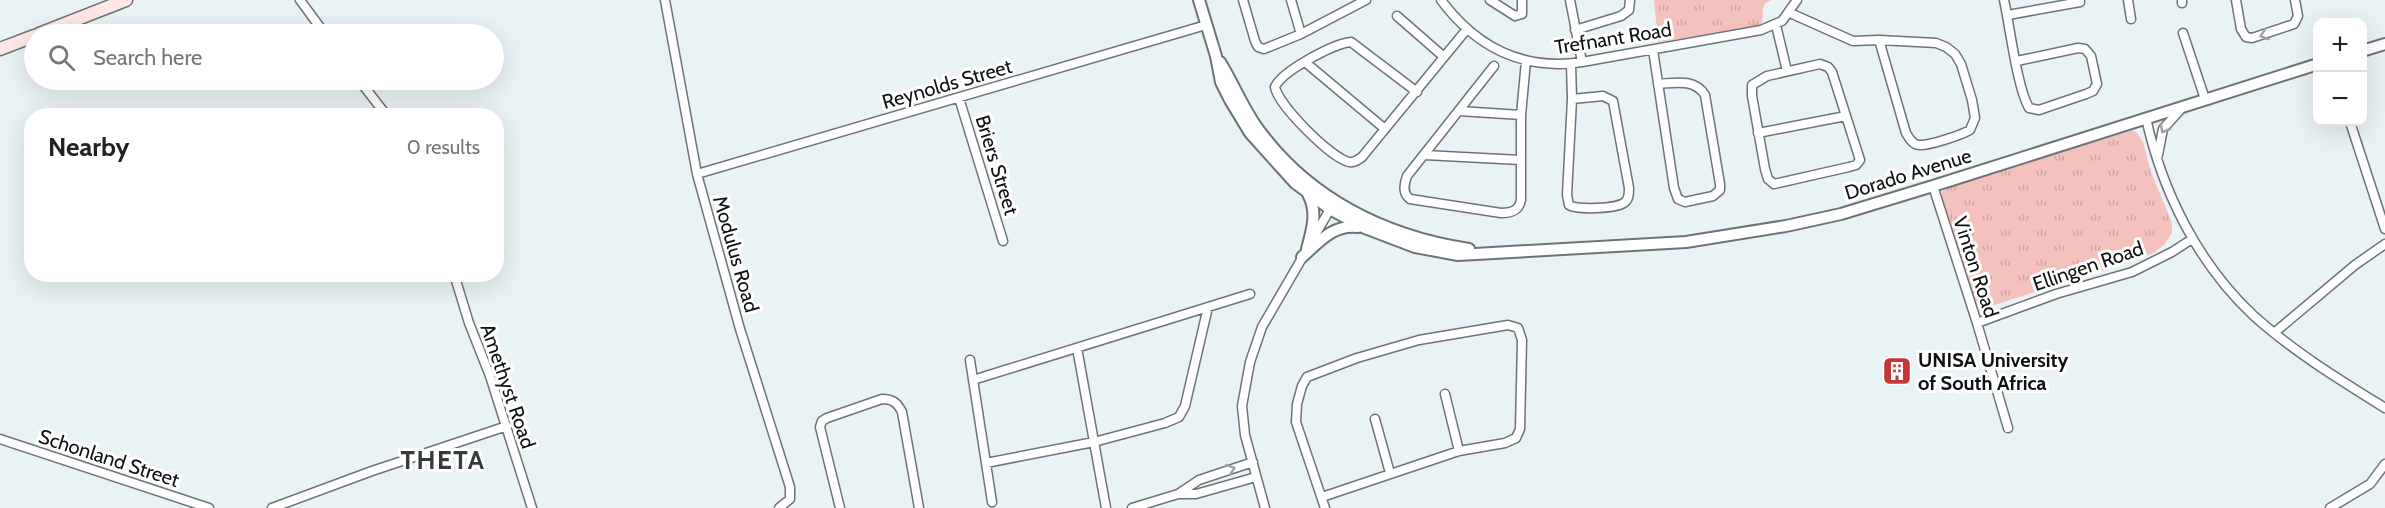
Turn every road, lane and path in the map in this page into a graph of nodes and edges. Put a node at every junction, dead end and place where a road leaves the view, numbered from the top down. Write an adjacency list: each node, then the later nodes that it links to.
1 (126, 0): 24 (main road)
2 (300, 0): 25 (street)
3 (665, 0): 66 (street, Modulus Road)
4 (1199, 0): 26 (street)
5 (1243, 0): 31 (street)
6 (1291, 0): 31 (street)
7 (1366, 0): 19 (street)
8 (1441, 0): 28 (street, Trefnant Road)
9 (1490, 0): 10 (street)
10 (1522, 0)
11 (1570, 0): 29 (street)
12 (1630, 0): 29 (street)
13 (1797, 0): 20 (street, Trefnant Road)
14 (2004, 0): 21 (street)
15 (2128, 0): 23 (street)
16 (2236, 0): 17 (street, one-way to 16)
17 (2295, 0)
18 (2080, 2): 21 (street)
19 (1348, 4): 31 (street)
20 (1790, 13): 27 (street, Trefnant Road); 33 (street)
21 (2008, 15): 41 (street)
22 (1397, 16): 39 (street)
23 (2131, 19)
24 (65, 24)
25 (318, 24)
26 (1206, 25): 38 (street); 51 (street, Reynolds Street)
27 (1776, 25): 37 (street, Trefnant Road); 47 (street)
28 (1467, 29): 39 (street); 40 (street, Trefnant Road)
29 (1575, 30): 43 (street)
30 (2183, 33): 53 (street)
31 (1301, 34)
32 (24, 40): 35 (main road)
33 (1879, 40): 33 (street)
34 (2385, 44): 36 (street)
35 (0, 49)
36 (2367, 49)
37 (1653, 50): 43 (street, Trefnant Road); 48 (street)
38 (1216, 56): 68 (street); 69 (street)
39 (1444, 57): 50 (street)
40 (1526, 61): 44 (street, Trefnant Road); 57 (street)
41 (2017, 61): 41 (street)
42 (1305, 62): 50 (street); 61 (street); 61 (street)
43 (1582, 62): 44 (street, Trefnant Road)
44 (1571, 64): 52 (street)
45 (1494, 66): 56 (street)
46 (2313, 66): 53 (street, Dorado Avenue)
47 (1787, 71): 58 (street); 62 (street)
48 (1658, 84): 48 (street)
49 (367, 90): 55 (street)
50 (1417, 92): 61 (street)
51 (959, 98): 66 (street, Reynolds Street); 73 (street, Briers Street)
52 (1572, 99): 52 (street)
53 (2205, 99): 54 (street, Dorado Avenue)
54 (2186, 105): 59 (street, Dorado Avenue); 65 (street, one-way to 65)
55 (381, 108)
56 (1459, 111): 57 (street); 63 (street)
57 (1521, 114): 64 (street)
58 (1846, 116): 62 (street); 62 (street)
59 (2146, 118): 65 (street); 67 (street, Dorado Avenue)
60 (2351, 126): 71 (street)
61 (1385, 129)
62 (1758, 133)
63 (1425, 155): 64 (street); 64 (street)
64 (1520, 160)
65 (2157, 160): 72 (street)
66 (697, 174): 101 (street, Modulus Road)
67 (1933, 186): 76 (street, Dorado Avenue); 80 (street, Vinton Road)
68 (1307, 192): 69 (street); 75 (street)
69 (1332, 206): 70 (street, Dorado Avenue); 75 (street); 76 (street, Dorado Avenue)
70 (1365, 228): 75 (street); 76 (street, Dorado Avenue)
71 (2385, 228)
72 (2192, 239): 80 (street, Ellingen Road); 81 (street)
73 (1003, 241)
74 (2385, 244): 81 (street)
75 (1305, 253): 93 (street)
76 (1496, 254)
77 (456, 282): 88 (street, Amethyst Road)
78 (1250, 294): 79 (street)
79 (1208, 307): 82 (street); 91 (street)
80 (1977, 323): 89 (street, Vinton Road)
81 (2274, 333): 86 (street)
82 (1077, 348): 84 (street); 91 (street)
83 (970, 360): 84 (street)
84 (973, 380): 94 (street)
85 (1445, 394): 92 (street)
86 (2385, 408)
87 (1375, 419): 96 (street)
88 (507, 426): 103 (street); 104 (street, Amethyst Road)
89 (2008, 428)
90 (0, 439): 102 (street, Schonland Street)
91 (1094, 442): 94 (street); 108 (street)
92 (1459, 451): 96 (street); 99 (street)
93 (1253, 462): 97 (street); 98 (street, one-way to 93)
94 (986, 463): 100 (street)
95 (2385, 464): 112 (street)
96 (1390, 473): 99 (street)
97 (1257, 477): 98 (street); 110 (street)
98 (1178, 494): 109 (street)
99 (1322, 497): 111 (street)
100 (992, 502)
101 (792, 503): 105 (street, Modulus Road)
102 (209, 508)
103 (272, 508)
104 (532, 508)
105 (779, 508)
106 (840, 508): 107 (street)
107 (919, 508)
108 (1106, 508)
109 (1132, 508)
110 (1265, 508)
111 (1325, 508)
112 (2330, 508)

